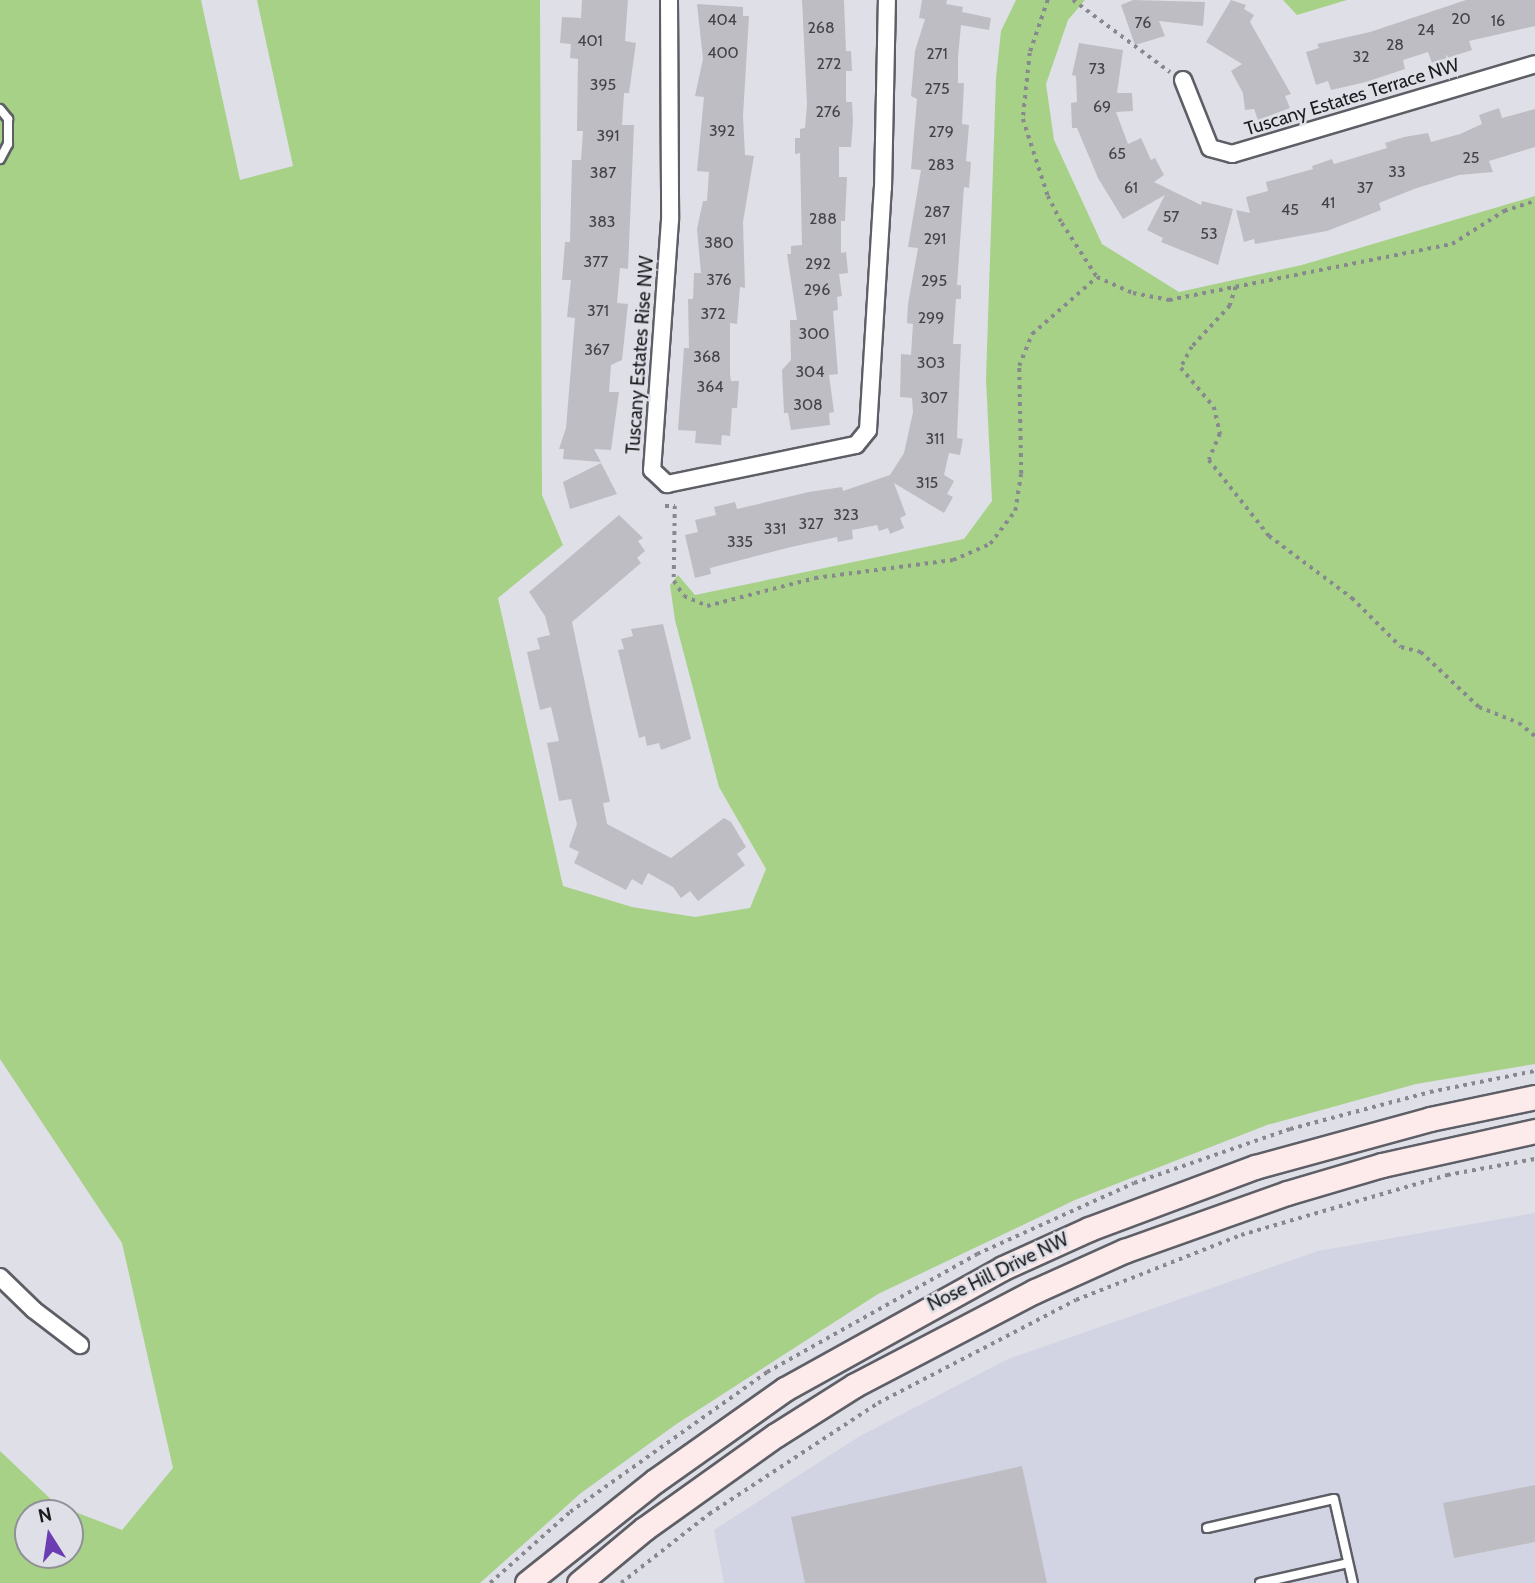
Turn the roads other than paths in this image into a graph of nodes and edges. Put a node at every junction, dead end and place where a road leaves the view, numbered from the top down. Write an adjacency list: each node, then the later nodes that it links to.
1 (669, 0): 2 (street, Tuscany Estates Rise NW)
2 (887, 0)
3 (1535, 64): 4 (street, Tuscany Estates Terrace NW)
4 (1183, 80)
5 (0, 109): 6 (lane)
6 (0, 159)
7 (1535, 1097): 13 (street, Nose Hill Drive NW)
8 (1535, 1131): 14 (street, Nose Hill Drive NW)
9 (0, 1277): 10 (street)
10 (80, 1345)
11 (1207, 1528): 12 (lane)
12 (1348, 1563): 15 (lane); 16 (lane)
13 (527, 1583)
14 (579, 1583)
15 (1260, 1583)
16 (1353, 1583)

